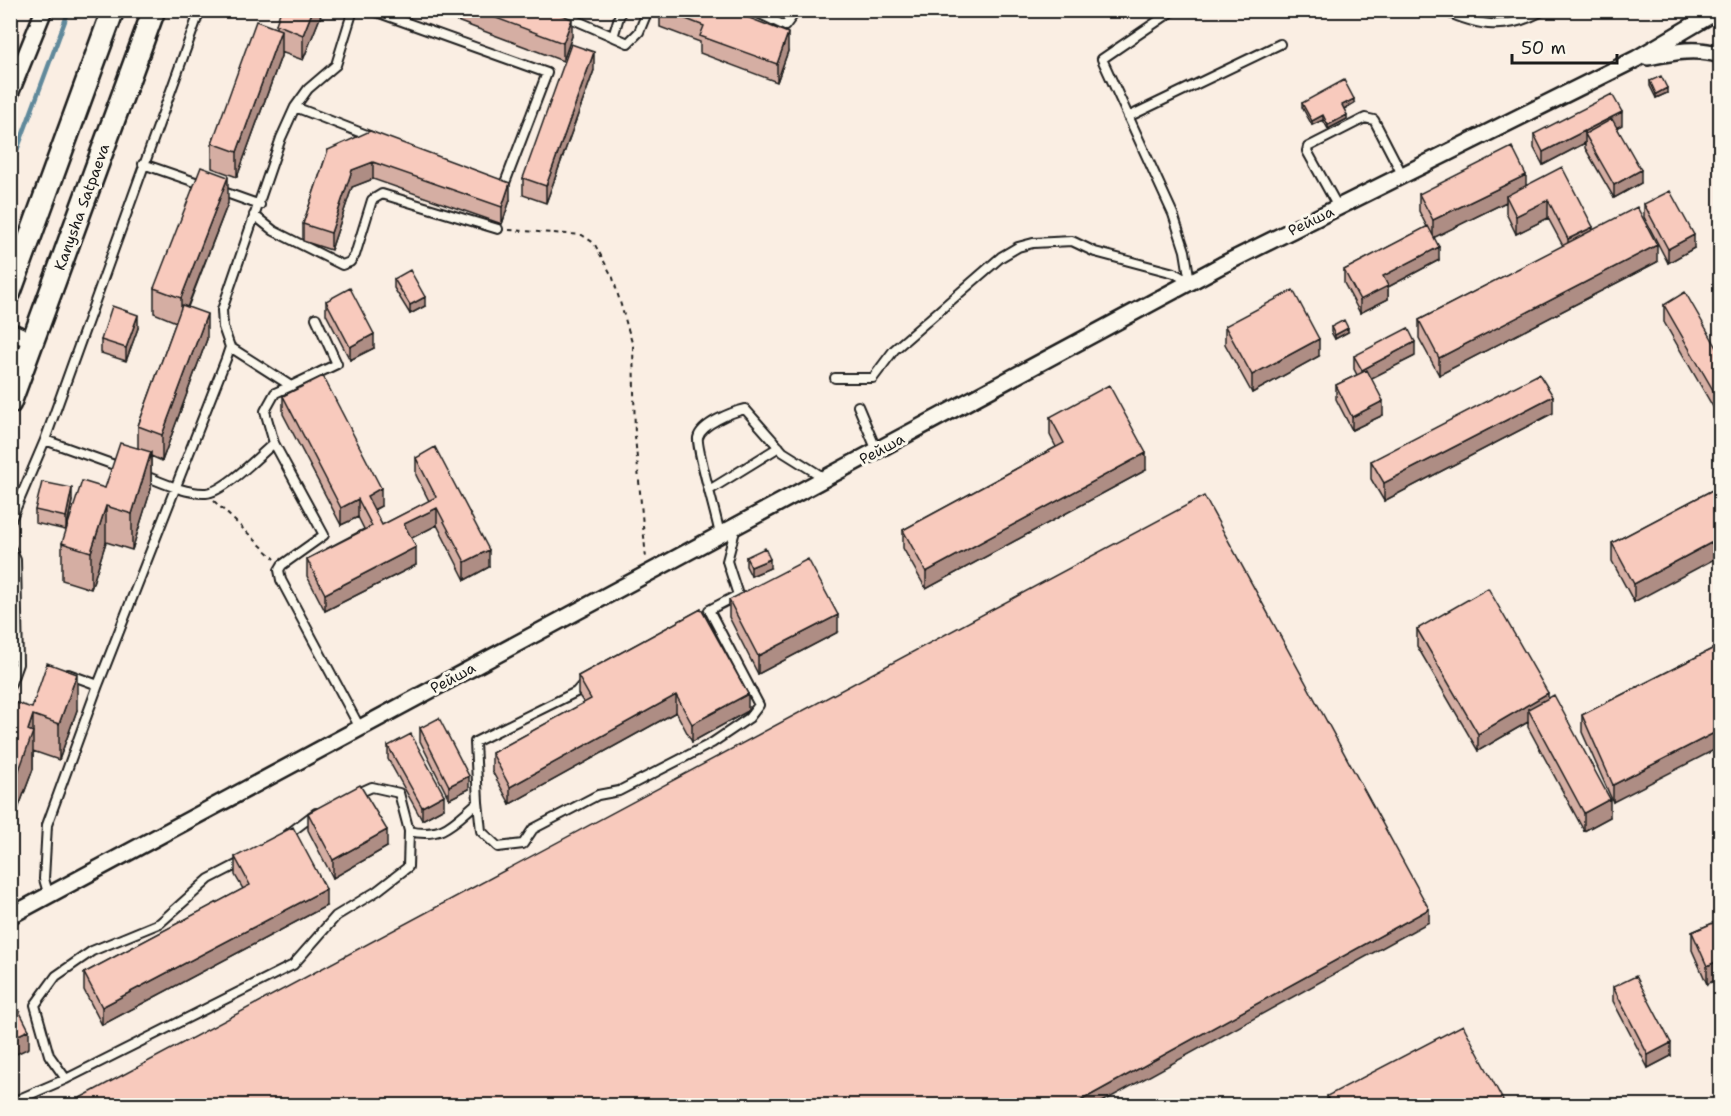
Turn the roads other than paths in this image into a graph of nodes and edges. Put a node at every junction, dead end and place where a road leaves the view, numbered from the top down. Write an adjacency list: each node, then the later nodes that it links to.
1 (44, 10): 20 (street)
2 (113, 10): 32 (main road)
3 (154, 10): 35 (main road, Kanysha Satpaeva)
4 (200, 10): 24 (lane)
5 (353, 10): 21 (lane)
6 (371, 10): 26 (lane)
7 (552, 10): 16 (lane)
8 (621, 10): 16 (lane)
9 (648, 10): 16 (lane)
10 (752, 10): 11 (lane)
11 (796, 10)
12 (1174, 10): 22 (lane)
13 (1443, 10): 14 (lane)
14 (1544, 10)
15 (1718, 11): 19 (street, Рейша)
16 (614, 37)
17 (1280, 44): 22 (lane)
18 (1720, 55): 19 (street)
19 (1636, 59): 25 (street, Рейша)
20 (10, 94)
21 (295, 107): 23 (lane); 27 (lane)
22 (1128, 117): 31 (lane)
23 (383, 141)
24 (143, 164): 27 (lane); 41 (lane)
25 (1403, 176): 28 (street, Рейша); 28 (lane)
26 (493, 184)
27 (260, 205): 29 (lane)
28 (1338, 207): 31 (street, Рейша)
29 (254, 215): 30 (lane); 36 (lane)
30 (498, 229)
31 (1190, 282): 37 (lane); 44 (street, Рейша)
32 (10, 292)
33 (316, 318): 38 (lane)
34 (10, 331): 35 (street)
35 (33, 341): 39 (main road, Kanysha Satpaeva)
36 (230, 347): 38 (lane); 46 (lane)
37 (835, 378)
38 (291, 386): 42 (lane)
39 (10, 403)
40 (858, 406): 44 (lane)
41 (45, 440): 46 (lane); 48 (lane)
42 (274, 443): 46 (lane); 58 (lane)
43 (779, 447): 45 (lane); 47 (lane); 47 (lane)
44 (878, 451): 45 (street, Рейша)
45 (826, 479): 49 (street, Рейша)
46 (175, 487): 57 (lane)
47 (711, 489): 50 (lane)
48 (10, 522)
49 (736, 527): 50 (street, Рейша); 52 (lane)
50 (720, 535): 58 (street, Рейша)
51 (10, 547): 56 (lane)
52 (709, 610): 53 (lane); 60 (lane)
53 (700, 616)
54 (54, 669): 57 (lane)
55 (589, 678): 60 (lane)
56 (10, 686)
57 (98, 686): 65 (lane)
58 (360, 728): 65 (street, Рейша)
59 (341, 801): 62 (lane)
60 (478, 802): 62 (lane)
61 (321, 810): 63 (lane)
62 (409, 831): 67 (lane)
63 (284, 838)
64 (256, 855): 67 (lane)
65 (50, 897): 66 (street, Рейша)
66 (10, 916)
67 (66, 1079): 68 (lane)
68 (10, 1103)

